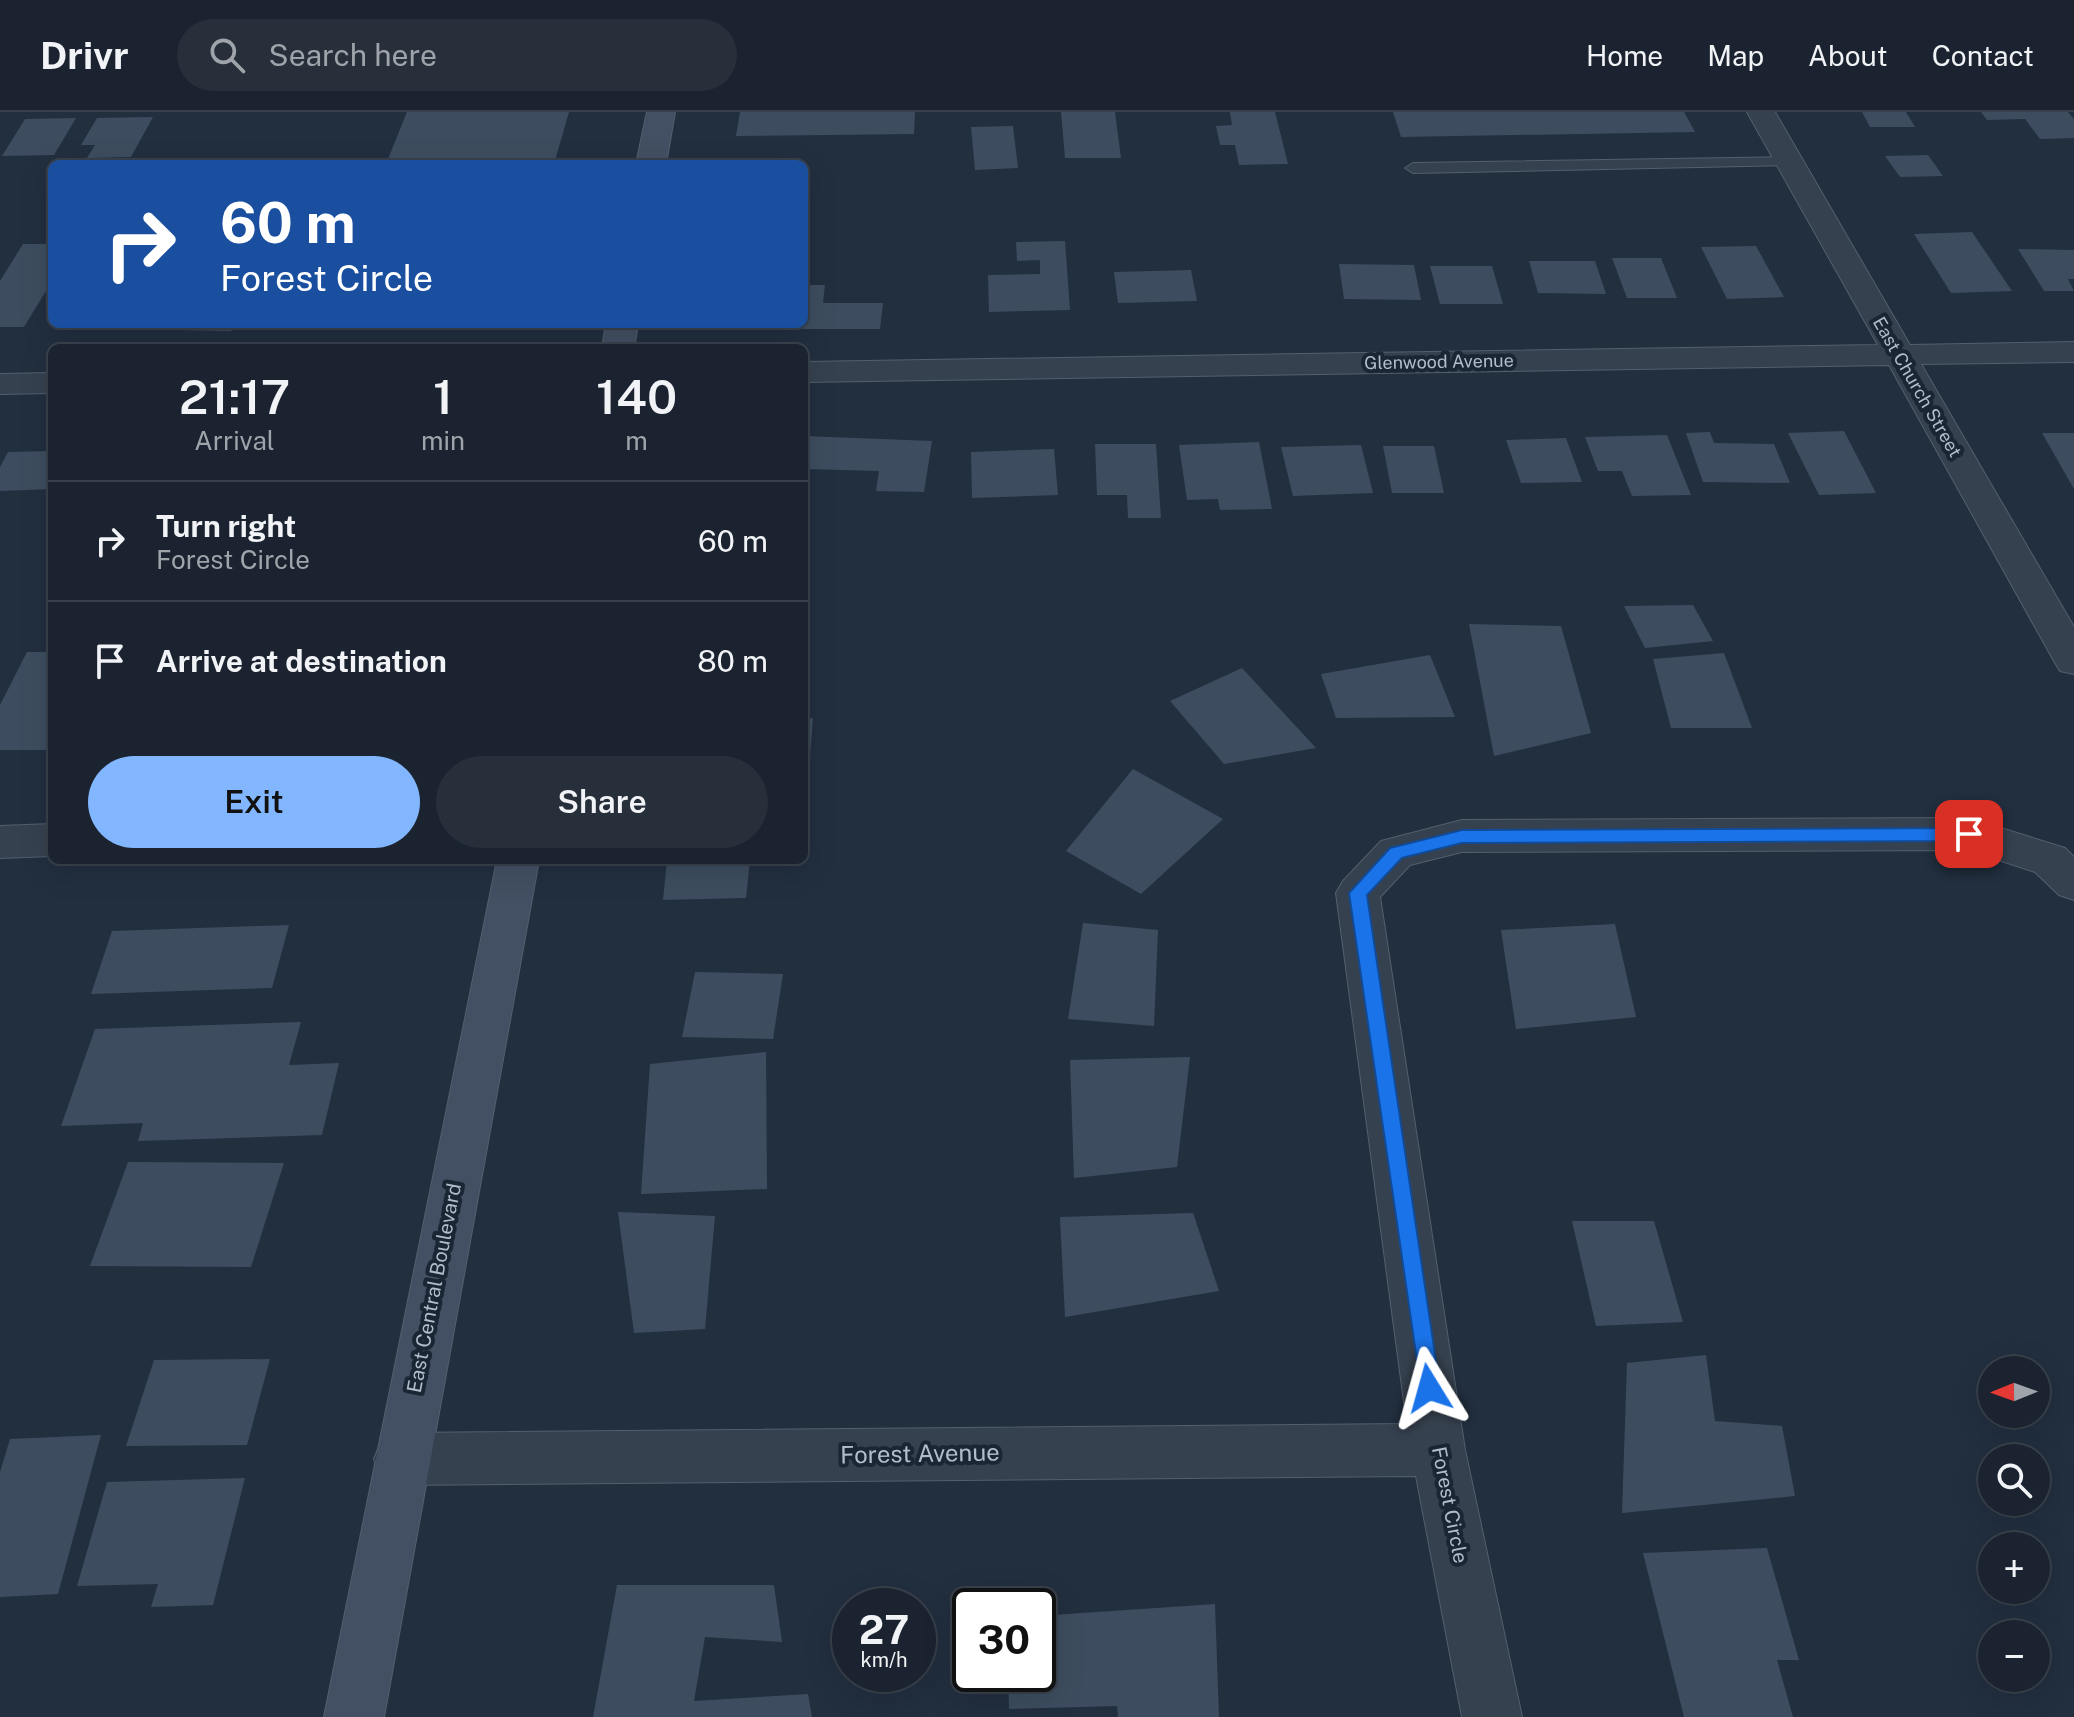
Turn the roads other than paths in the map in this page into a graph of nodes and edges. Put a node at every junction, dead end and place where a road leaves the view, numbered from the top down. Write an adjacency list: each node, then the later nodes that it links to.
1 (661, 112): 3 (street)
2 (1761, 112): 4 (street, East Church Street)
3 (652, 160)
4 (1790, 162): 5 (lane); 7 (street, East Church Street)
5 (1413, 168)
6 (2074, 352): 7 (street, Glenwood Avenue)
7 (1899, 355): 8 (street, Glenwood Avenue); 11 (street, East Church Street)
8 (808, 372)
9 (48, 383): 10 (street)
10 (0, 384)
11 (2074, 661)
12 (48, 840): 13 (street)
13 (0, 842)
14 (517, 864): 17 (street, East Central Boulevard)
15 (2074, 883): 16 (street, Forest Circle)
16 (1438, 1450): 17 (street, Forest Avenue); 19 (street, Forest Circle)
17 (401, 1459): 18 (street, East Central Boulevard)
18 (354, 1717)
19 (1492, 1717)

